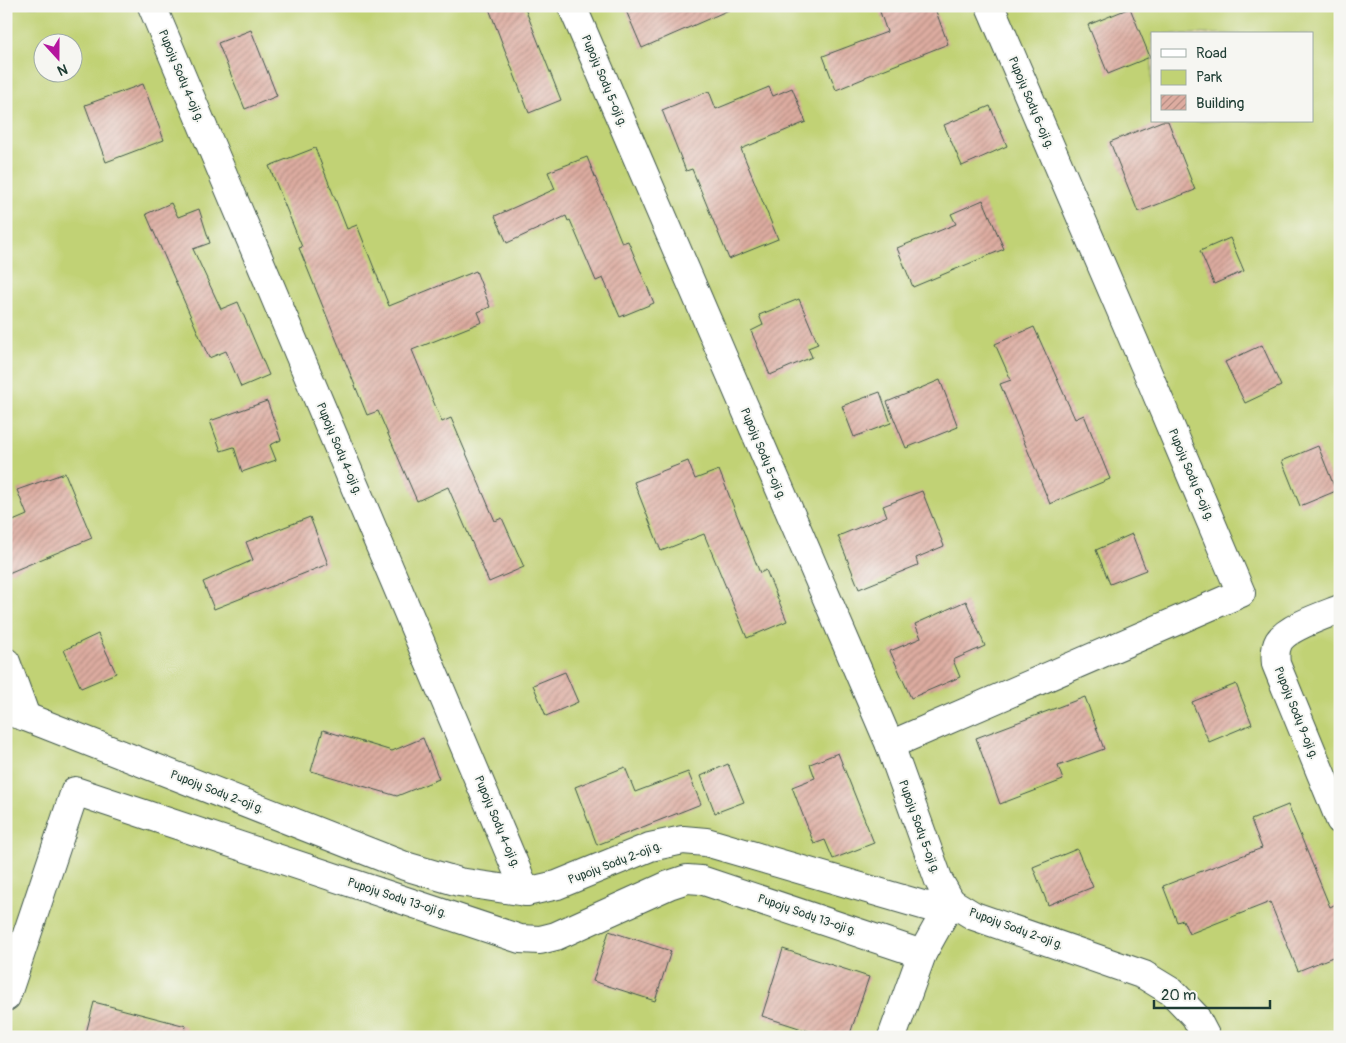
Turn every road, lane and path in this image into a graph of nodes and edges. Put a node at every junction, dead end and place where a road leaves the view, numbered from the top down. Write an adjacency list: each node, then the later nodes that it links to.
1 (152, 6): 9 (street, Pupojų Sodų 4-oji g.)
2 (572, 6): 7 (street, Pupojų Sodų 5-oji g.)
3 (990, 6): 7 (street, Pupojų Sodų 6-oji g.)
4 (1340, 609): 8 (street, Pupojų Sodų 9-oji g.)
5 (6, 662): 6 (street)
6 (16, 714): 9 (street, Pupojų Sodų 2-oji g.)
7 (890, 745): 10 (street, Pupojų Sodų 5-oji g.)
8 (1340, 820)
9 (526, 892): 10 (street, Pupojų Sodų 2-oji g.)
10 (951, 902): 11 (street); 14 (street, Pupojų Sodų 2-oji g.)
11 (922, 954): 12 (street, Pupojų Sodų 13-oji g.); 13 (street)
12 (6, 997)
13 (892, 1037)
14 (1206, 1037)

